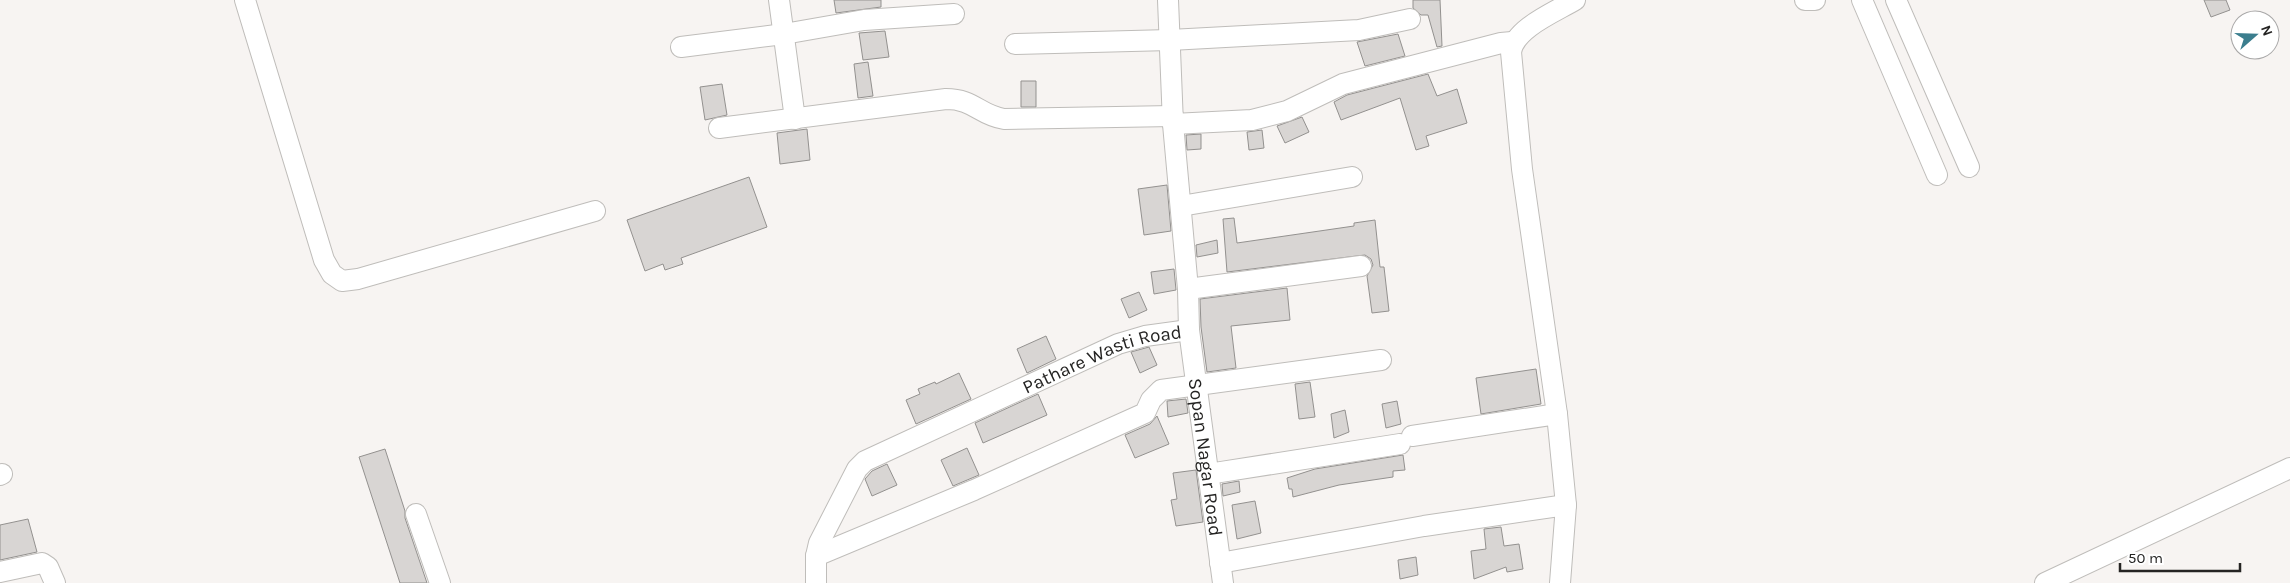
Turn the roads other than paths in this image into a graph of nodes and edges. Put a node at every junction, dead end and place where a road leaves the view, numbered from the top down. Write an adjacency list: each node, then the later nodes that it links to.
1 (245, 0): 23 (street)
2 (779, 0): 11 (street)
3 (1168, 0): 12 (street, Pathare Wasti Road)
4 (1575, 0): 13 (street)
5 (1805, 0): 6 (street)
6 (1815, 0)
7 (1862, 0): 20 (street)
8 (1896, 0): 19 (street)
9 (954, 14): 11 (street)
10 (1410, 19): 12 (street)
11 (784, 34): 15 (street); 16 (street)
12 (1170, 40): 14 (street); 17 (street, Pathare Wasti Road)
13 (1512, 42): 17 (street); 29 (street)
14 (1015, 44)
15 (681, 47)
16 (795, 120): 17 (street); 18 (street)
17 (1173, 120): 22 (street, Pathare Wasti Road)
18 (719, 128)
19 (1968, 167)
20 (1937, 175)
21 (1352, 177): 22 (street)
22 (1180, 206): 25 (street, Pathare Wasti Road)
23 (595, 211)
24 (1361, 266): 25 (street)
25 (1188, 289): 26 (street, Pathare Wasti Road)
26 (1189, 330): 28 (street, Sopan Nagar Road); 34 (street, Pathare Wasti Road)
27 (1381, 360): 28 (street)
28 (1197, 386): 31 (street, Sopan Nagar Road); 34 (street)
29 (1557, 414): 31 (street); 32 (street)
30 (2290, 468): 42 (street)
31 (1208, 474): 35 (street, Sopan Nagar Road)
32 (1566, 505): 35 (street); 41 (street)
33 (416, 514): 38 (street)
34 (816, 556): 39 (street, Pathare Wasti Road)
35 (1220, 563): 40 (street, Sopan Nagar Road)
36 (0, 572): 37 (street)
37 (55, 583)
38 (440, 583)
39 (816, 583)
40 (1223, 583)
41 (1558, 583)
42 (2045, 583)

